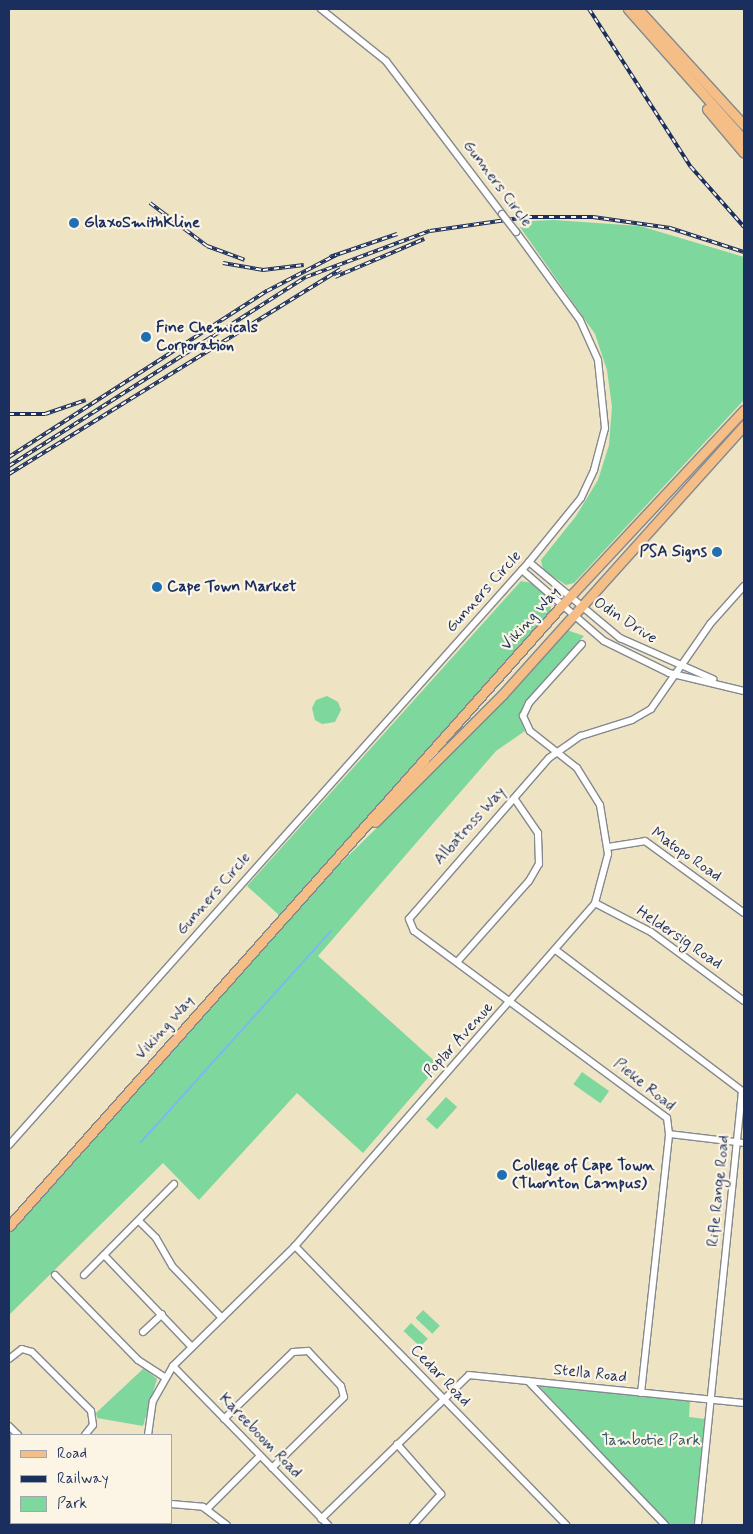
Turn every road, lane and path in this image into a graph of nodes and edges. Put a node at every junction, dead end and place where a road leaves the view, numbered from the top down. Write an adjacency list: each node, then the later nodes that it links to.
1 (321, 9): 10 (street, Gunners Circle, bridge)
2 (628, 9): 4 (main road)
3 (638, 9): 5 (main road)
4 (684, 75): 6 (main road); 7 (main road)
5 (743, 124)
6 (744, 140)
7 (744, 153)
8 (744, 410): 13 (main road, Viking Way)
9 (744, 425): 15 (main road, Viking Way)
10 (529, 562): 11 (street, Gunners Circle); 13 (street, Odin Drive)
11 (522, 570): 14 (street, Odin Drive); 35 (street, Gunners Circle)
12 (744, 586): 18 (street)
13 (569, 598): 14 (main road, Viking Way); 15 (street, Odin Drive)
14 (562, 606): 16 (street, Odin Drive); 25 (main road, Viking Way)
15 (581, 608): 16 (main road, Viking Way); 18 (street, Odin Drive)
16 (574, 617): 19 (street, Odin Drive); 25 (main road, Viking Way)
17 (582, 644): 22 (street, Poplar Avenue)
18 (684, 667): 19 (street); 20 (street, Odin Drive)
19 (678, 675): 20 (street, Odin Drive); 22 (street)
20 (718, 683): 21 (street, Odin Drive)
21 (744, 691)
22 (558, 751): 23 (street, Albatross Way); 24 (street, Poplar Avenue)
23 (514, 798): 28 (street, Albatross Way); 30 (street)
24 (608, 847): 26 (street, Poplar Avenue); 27 (street, Matopo Road)
25 (343, 851): 38 (main road, Viking Way)
26 (595, 903): 29 (street, Poplar Avenue); 31 (street, Heldersig Road)
27 (744, 913)
28 (409, 922): 30 (street, Pieke Road)
29 (557, 951): 32 (street, Poplar Avenue); 34 (street, Rifle Range Road)
30 (457, 962): 32 (street, Pieke Road)
31 (744, 1000)
32 (511, 1002): 33 (street, Pieke Road); 39 (street, Poplar Avenue)
33 (670, 1134): 34 (street); 51 (street, Pieke Road)
34 (741, 1142): 53 (street, Rifle Range Road)
35 (9, 1145)
36 (174, 1184): 37 (street)
37 (138, 1221): 40 (street); 44 (street)
38 (9, 1226)
39 (295, 1246): 44 (street, Poplar Avenue); 52 (street, Cedar Road)
40 (104, 1255): 42 (street); 43 (street)
41 (56, 1275): 49 (street)
42 (84, 1275)
43 (162, 1314): 45 (street); 46 (street)
44 (222, 1318): 46 (street, Poplar Avenue)
45 (143, 1332)
46 (192, 1347): 48 (street, Poplar Avenue)
47 (9, 1360): 56 (street)
48 (172, 1366): 49 (street, Poplar Avenue); 55 (street, Kareeboom Road)
49 (164, 1377): 57 (street, Poplar Avenue)
50 (528, 1381): 51 (street, Stella Road); 52 (street, Stella Road); 68 (street)
51 (641, 1393): 53 (street, Stella Road)
52 (443, 1399): 58 (street, Stella Road); 67 (street, Cedar Road)
53 (711, 1399): 54 (street, Stella Road); 69 (street, Rifle Range Road)
54 (744, 1403)
55 (224, 1419): 59 (street, Kareeboom Road); 60 (street)
56 (85, 1434)
57 (148, 1434)
58 (397, 1444): 63 (street, Stella Road); 66 (street)
59 (260, 1456): 60 (street, Kareeboom Road); 62 (street)
60 (272, 1468): 63 (street, Kareeboom Road)
61 (172, 1504): 62 (street)
62 (207, 1508): 64 (street)
63 (321, 1519): 65 (street, Kareeboom Road)
64 (227, 1525)
65 (328, 1525)
66 (413, 1525)
67 (566, 1525)
68 (665, 1525)
69 (698, 1525)

